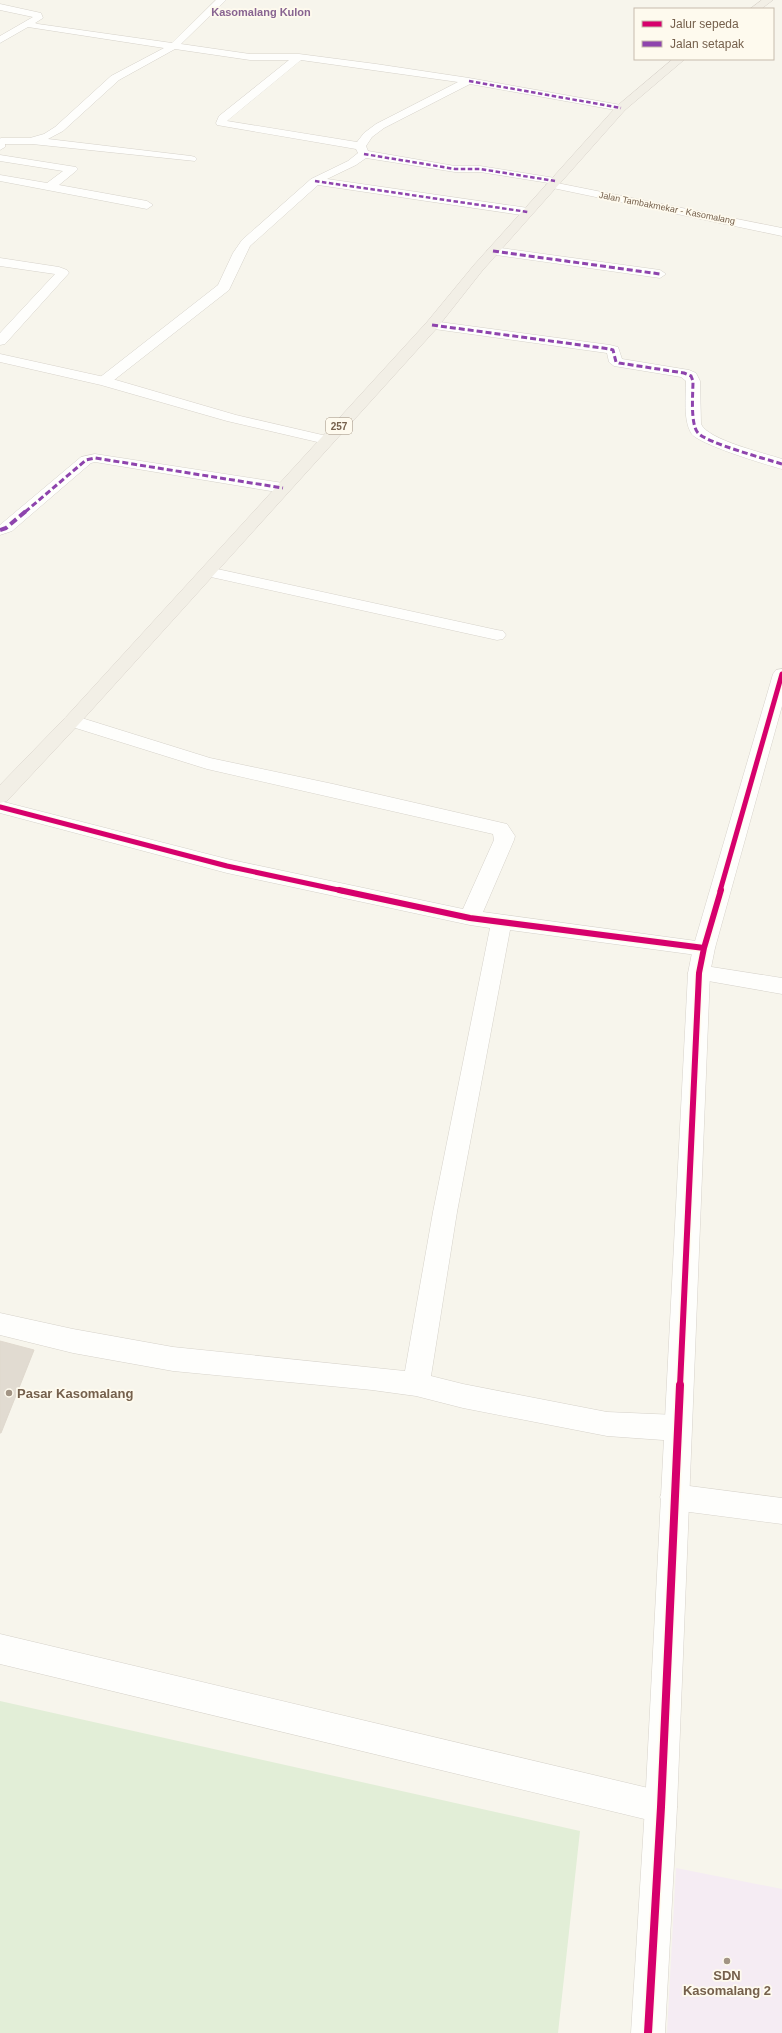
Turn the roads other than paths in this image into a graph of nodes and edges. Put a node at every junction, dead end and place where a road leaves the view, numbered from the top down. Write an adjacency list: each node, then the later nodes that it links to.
1 (221, 0): 7 (street)
2 (768, 0): 4 (main road)
3 (0, 8): 5 (street)
4 (756, 8)
5 (27, 24): 6 (street); 7 (street)
6 (0, 40)
7 (174, 46): 8 (street); 12 (street)
8 (298, 57): 10 (street); 14 (street, Jalan Tambakmekar - Kasomalang)
9 (679, 60): 11 (main road, 257)
10 (469, 81): 11 (street); 14 (street)
11 (621, 108): 19 (main road, 257)
12 (31, 141): 13 (street); 16 (street)
13 (0, 143)
14 (362, 150): 18 (street); 19 (street, Jalan Tambakmekar - Kasomalang)
15 (0, 158): 20 (street)
16 (191, 160)
17 (0, 178): 20 (street)
18 (315, 181): 22 (street); 30 (street)
19 (553, 183): 22 (main road, 257); 23 (street, Jalan Tambakmekar - Kasomalang)
20 (51, 186): 21 (street)
21 (147, 204)
22 (528, 212): 24 (main road, 257)
23 (782, 232)
24 (493, 251): 26 (street); 27 (main road, 257)
25 (0, 262): 28 (street)
26 (660, 274)
27 (432, 326): 31 (main road, 257); 32 (street)
28 (0, 341)
29 (0, 358): 30 (street)
30 (104, 381): 31 (street)
31 (326, 440): 33 (main road, 257)
32 (782, 464)
33 (283, 488): 34 (street); 35 (main road, 257)
34 (2, 528)
35 (208, 572): 36 (street); 38 (main road, 257)
36 (497, 636)
37 (782, 674): 43 (street)
38 (72, 721): 39 (main road, 257); 41 (street)
39 (0, 797)
40 (0, 807): 41 (street)
41 (470, 918): 42 (street)
42 (501, 922): 43 (street); 47 (street)
43 (704, 948): 44 (street)
44 (699, 973): 45 (street); 48 (street)
45 (782, 986)
46 (0, 1324): 47 (street)
47 (416, 1384): 48 (street)
48 (677, 1428): 49 (street)
49 (674, 1497): 50 (street); 52 (street)
50 (782, 1511)
51 (0, 1650): 52 (street)
52 (661, 1807): 53 (street)
53 (648, 2033)

